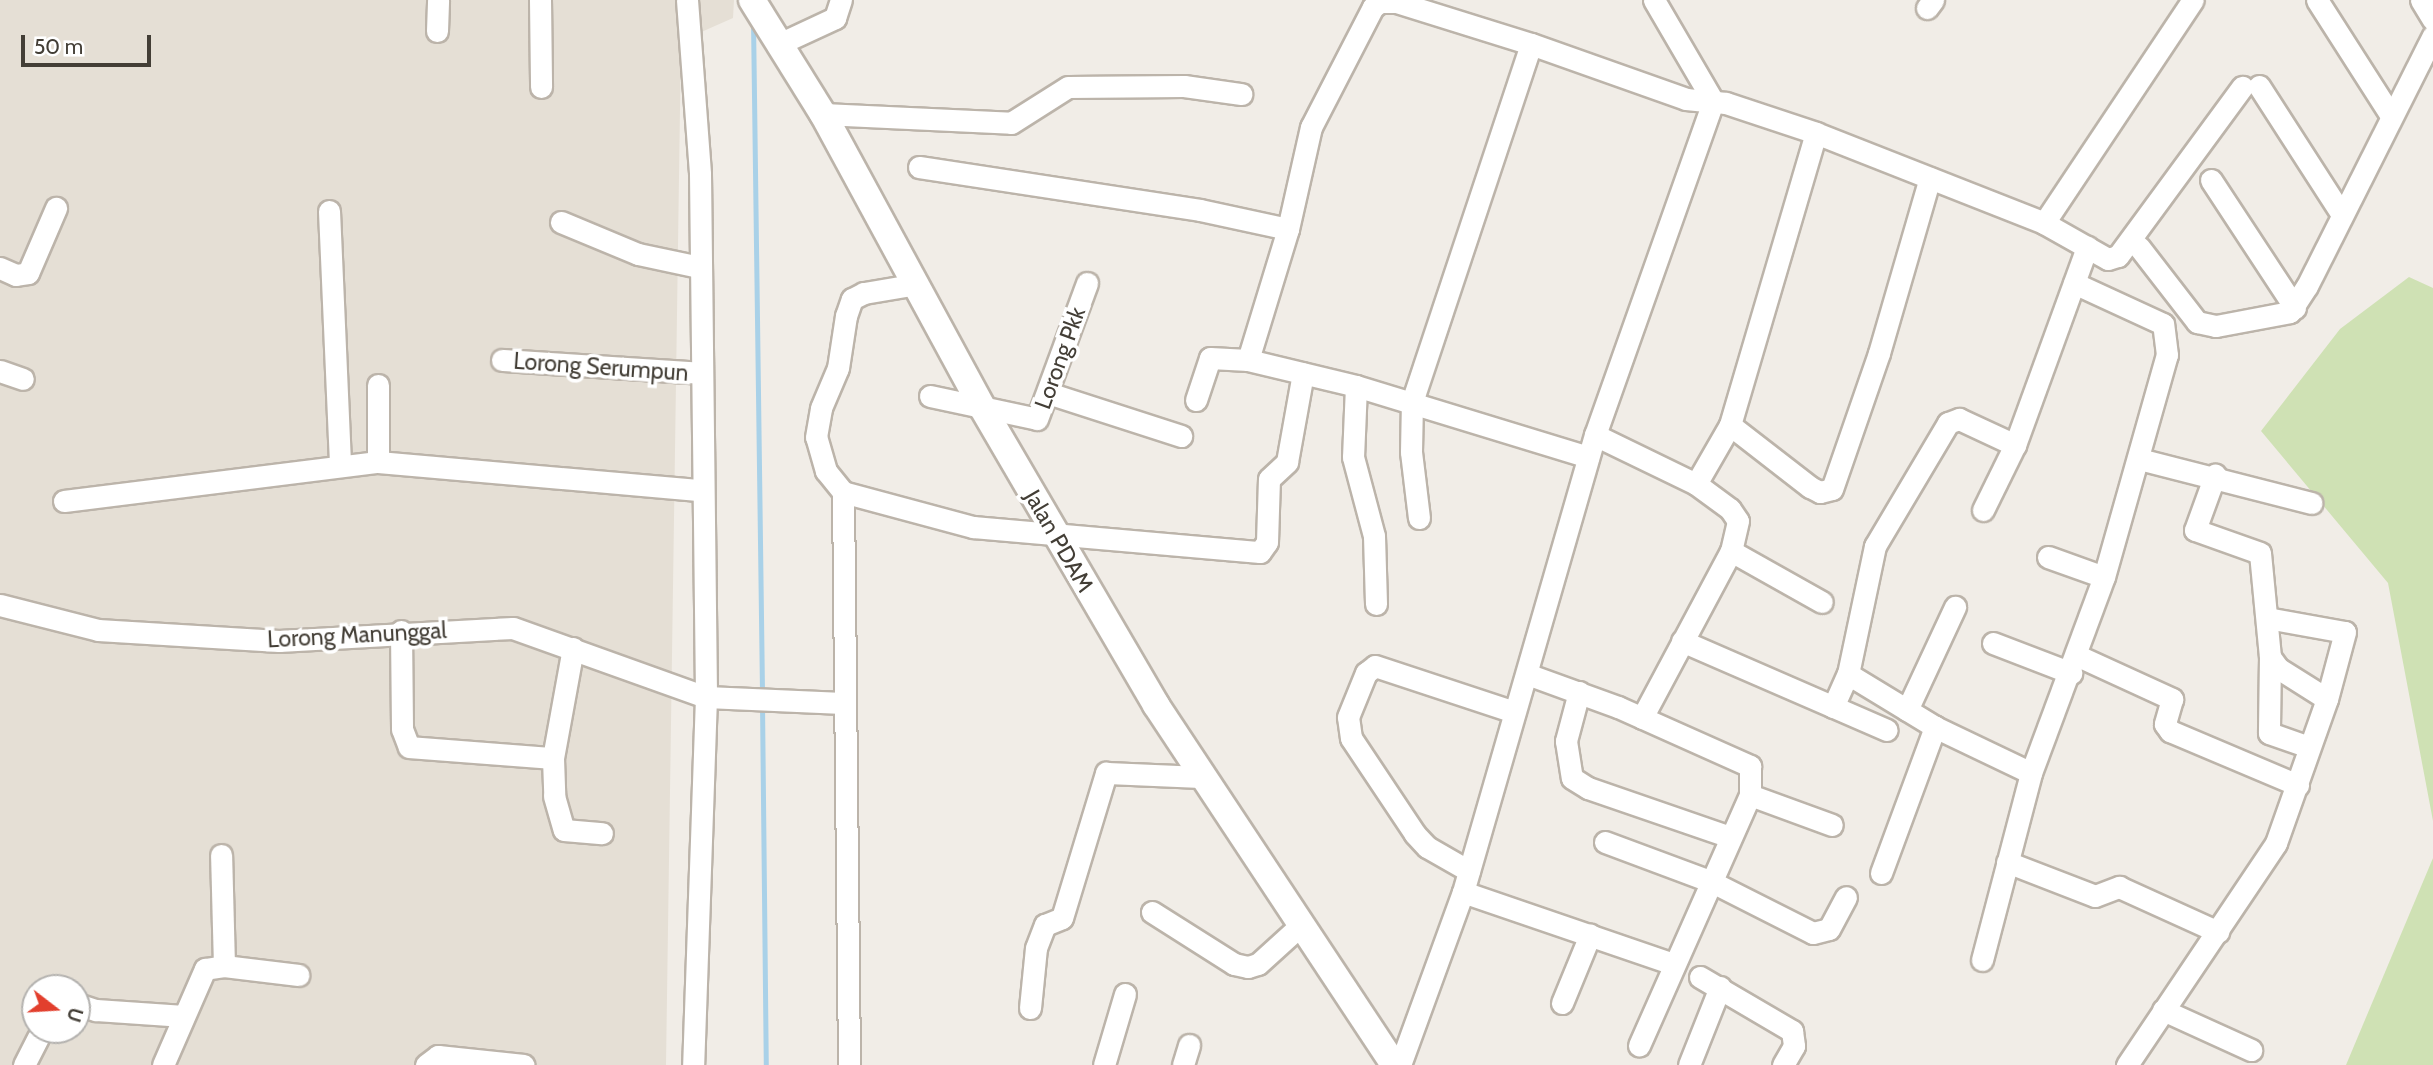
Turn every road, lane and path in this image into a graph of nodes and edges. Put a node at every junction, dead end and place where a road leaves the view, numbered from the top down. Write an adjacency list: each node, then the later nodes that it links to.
1 (438, 0): 12 (street)
2 (540, 0): 16 (street)
3 (687, 0): 33 (street)
4 (752, 0): 13 (street, Jalan PDAM)
5 (841, 0): 13 (street)
6 (1654, 0): 18 (street)
7 (2193, 0): 29 (street)
8 (2317, 0): 20 (street)
9 (2421, 0): 11 (street)
10 (1446, 8): 15 (street); 30 (street)
11 (2433, 20)
12 (437, 32)
13 (774, 36): 19 (street, Jalan PDAM)
14 (2433, 36): 20 (street)
15 (1531, 44): 18 (street); 50 (street)
16 (541, 86)
17 (1241, 94): 19 (street)
18 (1713, 101): 21 (street); 53 (street)
19 (823, 114): 37 (street, Jalan PDAM)
20 (2390, 114): 27 (street)
21 (1816, 133): 23 (street); 52 (street)
22 (919, 167): 30 (street)
23 (1930, 178): 29 (street); 52 (street)
24 (2211, 180): 38 (street)
25 (57, 208): 34 (street)
26 (329, 211): 59 (street)
27 (2342, 215): 31 (street); 38 (street)
28 (561, 222): 33 (street)
29 (2044, 223): 31 (street)
30 (1288, 229): 40 (street)
31 (2087, 247): 36 (street)
32 (2139, 247): 38 (street)
33 (699, 267): 42 (street)
34 (0, 268)
35 (1087, 283): 47 (street, Lorong Pkk)
36 (2074, 283): 55 (street); 57 (street)
37 (917, 284): 51 (street, Jalan PDAM); 63 (street)
38 (2295, 308)
39 (502, 360): 42 (street, Lorong Serumpun)
40 (1248, 360): 43 (street); 49 (street)
41 (0, 371): 44 (street)
42 (701, 373): 62 (street)
43 (1303, 373): 46 (street); 68 (street)
44 (23, 379)
45 (379, 385): 58 (street)
46 (1356, 386): 50 (street); 73 (street)
47 (1048, 393): 51 (street, Lorong Pkk); 54 (street)
48 (930, 396): 51 (street)
49 (1196, 400)
50 (1412, 402): 56 (street); 67 (street)
51 (982, 407): 68 (street, Jalan PDAM)
52 (1730, 425): 61 (street)
53 (1595, 435): 56 (street); 61 (street)
54 (1181, 436)
55 (2015, 444): 66 (street); 84 (street)
56 (1588, 457): 83 (street)
57 (2139, 458): 60 (street); 71 (street)
58 (378, 462): 59 (street); 62 (street)
59 (340, 464): 64 (street)
60 (2215, 475): 65 (street); 76 (street)
61 (1696, 484): 69 (street)
62 (701, 490): 86 (street)
63 (843, 492): 68 (street); 88 (street)
64 (64, 501)
65 (2311, 503)
66 (1983, 510)
67 (1419, 517)
68 (1052, 531): 98 (street, Jalan PDAM)
69 (1731, 551): 72 (street); 78 (street)
70 (2048, 557): 71 (street)
71 (2104, 577): 82 (street)
72 (1822, 602)
73 (1376, 604)
74 (0, 605): 77 (street, Lorong Manunggal)
75 (1955, 607): 90 (street)
76 (2267, 618): 81 (street); 87 (street)
77 (401, 632): 80 (street, Lorong Manunggal); 96 (street)
78 (1682, 641): 89 (street); 92 (street)
79 (1993, 643): 82 (street)
80 (573, 649): 86 (street, Lorong Manunggal); 96 (street)
81 (2270, 657): 87 (street); 95 (street)
82 (2073, 664): 97 (street); 99 (street)
83 (1527, 674): 85 (street); 91 (street)
84 (1848, 674): 89 (street); 90 (street)
85 (1579, 692): 92 (street); 103 (street)
86 (706, 697): 88 (street, Lorong Manunggal); 135 (street)
87 (2327, 699): 95 (street)
88 (843, 702): 136 (street)
89 (1833, 707): 94 (street)
90 (1907, 710): 93 (street)
91 (1514, 712): 107 (street); 107 (street)
92 (1642, 718): 100 (street)
93 (1935, 727): 97 (street); 108 (street)
94 (1887, 730)
95 (2309, 747): 99 (street)
96 (553, 758): 102 (street)
97 (2031, 773): 106 (street)
98 (1202, 777): 113 (street, Jalan PDAM); 125 (street)
99 (2298, 785): 114 (street)
100 (1750, 795): 101 (street); 103 (street)
101 (1832, 825)
102 (602, 833)
103 (1730, 837): 109 (street)
104 (1605, 842): 109 (street)
105 (221, 855): 118 (street)
106 (2007, 862): 114 (street); 116 (street)
107 (1469, 871): 110 (street)
108 (1881, 873)
109 (1710, 881): 111 (street); 117 (street)
110 (1463, 892): 115 (street); 139 (street)
111 (1846, 897)
112 (1153, 912): 113 (street)
113 (1301, 925): 138 (street, Jalan PDAM)
114 (2218, 932): 126 (street)
115 (1590, 935): 117 (street); 123 (street)
116 (1982, 960)
117 (1673, 964): 129 (street)
118 (224, 966): 119 (street); 127 (street)
119 (298, 975)
120 (1700, 977): 121 (street)
121 (1720, 987): 140 (street); 141 (street)
122 (1125, 994): 137 (street)
123 (1562, 1003)
124 (91, 1008): 127 (street)
125 (1030, 1008)
126 (2163, 1010): 130 (street); 142 (street)
127 (184, 1016): 132 (street)
128 (34, 1044): 131 (street)
129 (1639, 1045)
130 (2251, 1051)
131 (24, 1065)
132 (163, 1065)
133 (426, 1065): 134 (street)
134 (524, 1065)
135 (693, 1065)
136 (849, 1065)
137 (1104, 1065)
138 (1394, 1065)
139 (1399, 1065)
140 (1689, 1065)
141 (1783, 1065)
142 (2127, 1065)

